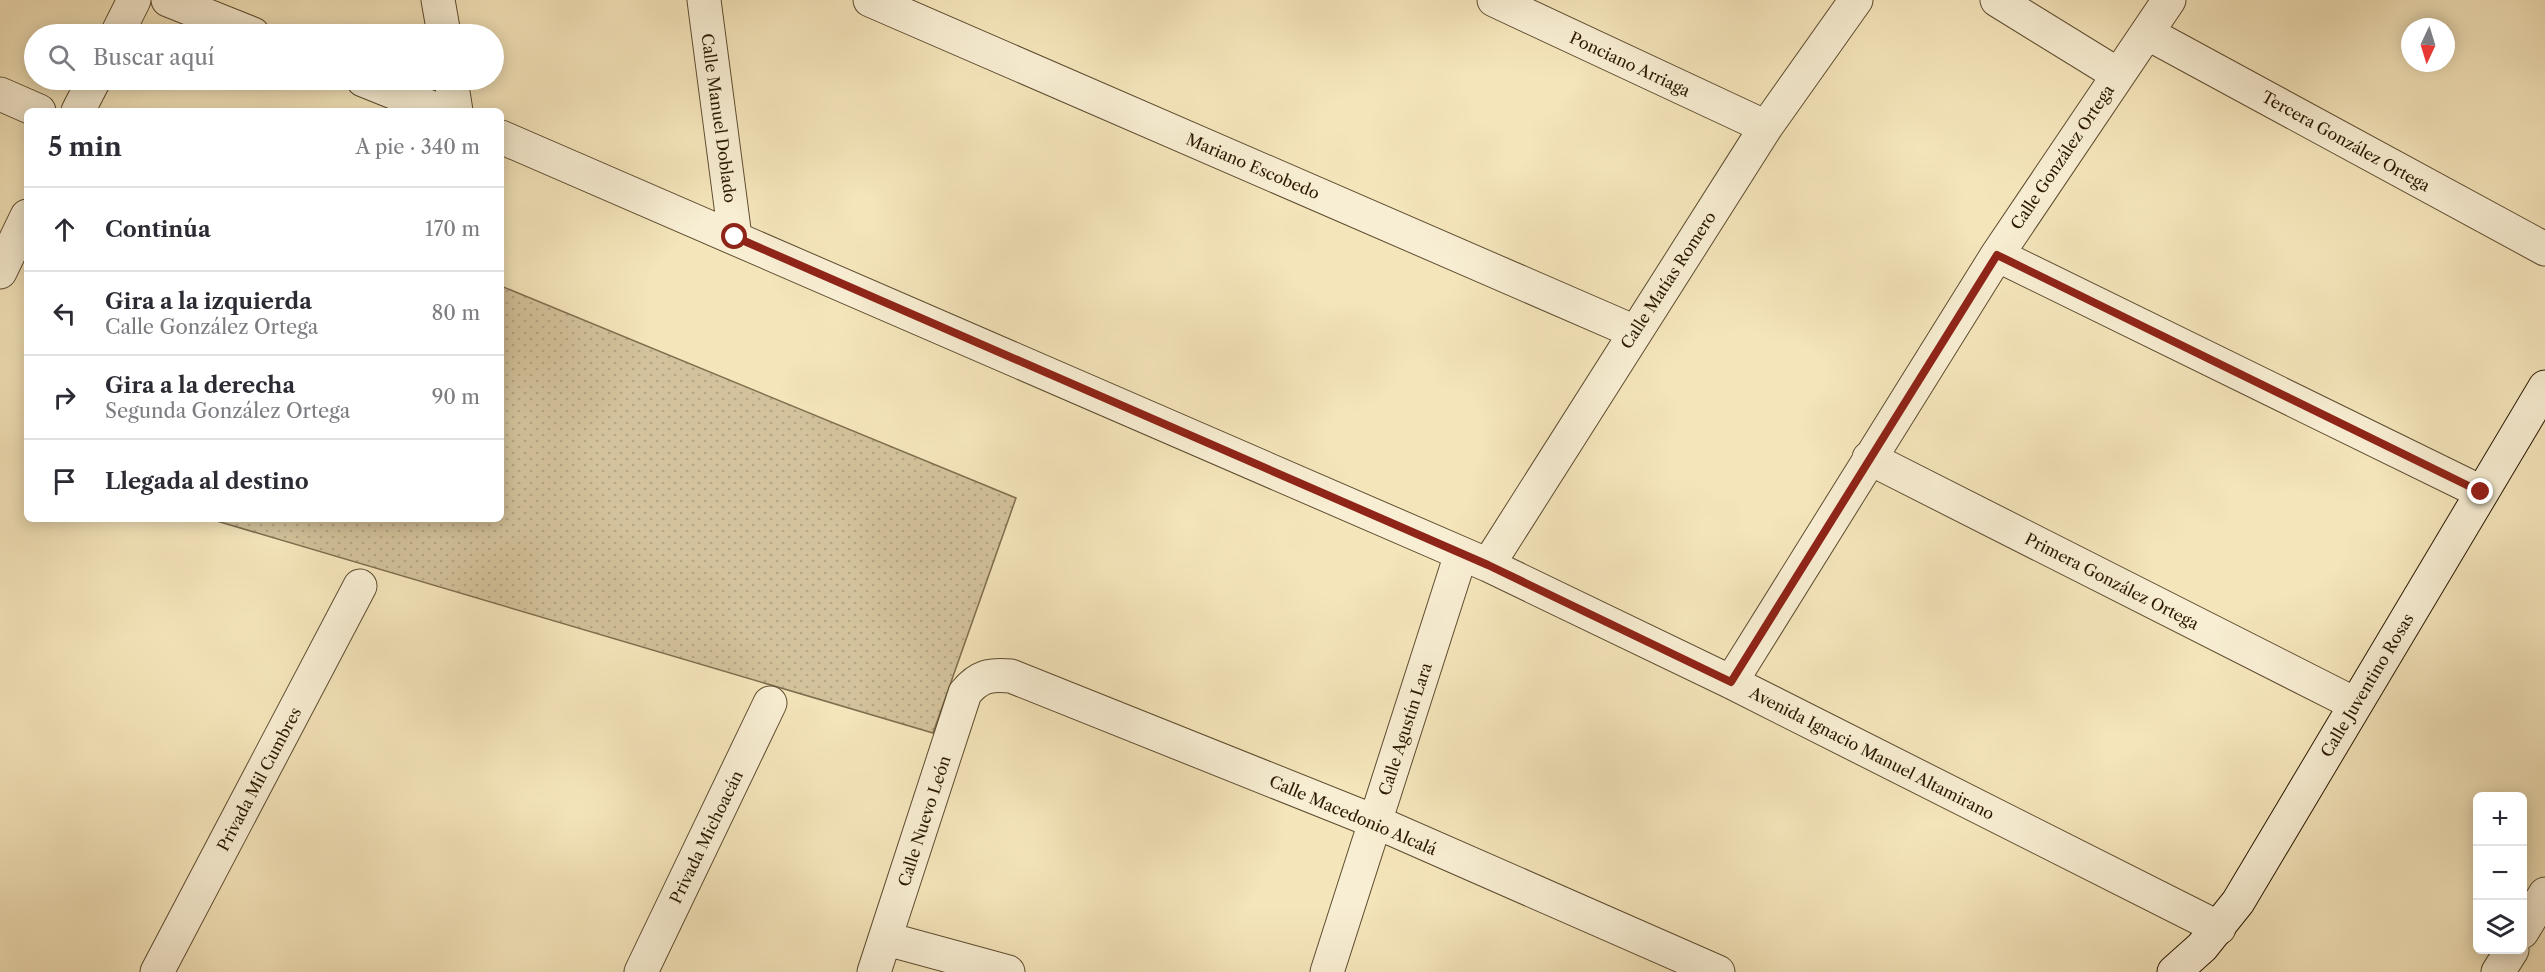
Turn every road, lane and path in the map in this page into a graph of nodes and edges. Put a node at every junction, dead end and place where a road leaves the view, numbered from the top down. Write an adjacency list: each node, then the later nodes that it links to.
1 (134, 0): 10 (street)
2 (168, 0): 11 (street)
3 (438, 0): 12 (street)
4 (704, 0): 24 (street, Calle Manuel Doblado)
5 (870, 0): 28 (street, Mariano Escobedo)
6 (1494, 0): 21 (street, Ponciano Arriaga)
7 (1856, 0): 21 (street, Calle Matías Romero)
8 (1997, 0): 14 (street)
9 (2169, 0): 13 (street, Calle González Ortega)
10 (122, 24)
11 (228, 24)
12 (442, 24)
13 (2147, 33): 14 (street, Calle González Ortega); 25 (street, Tercera González Ortega)
14 (2117, 74): 26 (street, Calle González Ortega)
15 (388, 90): 19 (street)
16 (453, 90): 20 (street)
17 (0, 94): 18 (street)
18 (32, 108)
19 (433, 108)
20 (456, 108)
21 (1766, 127): 28 (street, Calle Matías Romero)
22 (504, 138): 24 (street, Avenida Ignacio Manuel Altamirano)
23 (24, 222): 27 (street)
24 (735, 237): 32 (street, Avenida Ignacio Manuel Altamirano)
25 (2545, 249)
26 (1997, 255): 30 (street, Calle González Ortega); 31 (street)
27 (0, 272)
28 (1635, 333): 32 (street, Calle Matías Romero)
29 (2545, 387): 31 (street, Calle Juventino Rosas)
30 (1869, 458): 35 (street, Calle González Ortega); 37 (street, Primera González Ortega)
31 (2481, 492): 37 (street, Calle Juventino Rosas)
32 (1474, 560): 35 (street, Avenida Ignacio Manuel Altamirano); 38 (street, Calle Agustín Lara)
33 (360, 586): 45 (street, Privada Mil Cumbres)
34 (984, 676): 38 (street, Calle Macedonio Alcalá); 42 (street, Calle Nuevo León)
35 (1731, 682): 41 (street, Avenida Ignacio Manuel Altamirano)
36 (770, 703): 46 (street, Privada Michoacán)
37 (2355, 704): 41 (street, Calle Juventino Rosas)
38 (1376, 822): 49 (street, Calle Agustín Lara); 50 (street, Calle Macedonio Alcalá)
39 (2545, 894): 40 (street)
40 (2527, 925)
41 (2219, 928): 44 (street, Calle Juventino Rosas)
42 (887, 939): 47 (street, Calle Nuevo León); 48 (street)
43 (2510, 954): 51 (street)
44 (2178, 971)
45 (157, 972)
46 (641, 972)
47 (874, 972)
48 (1008, 972)
49 (1327, 972)
50 (1718, 972)
51 (2499, 972)

